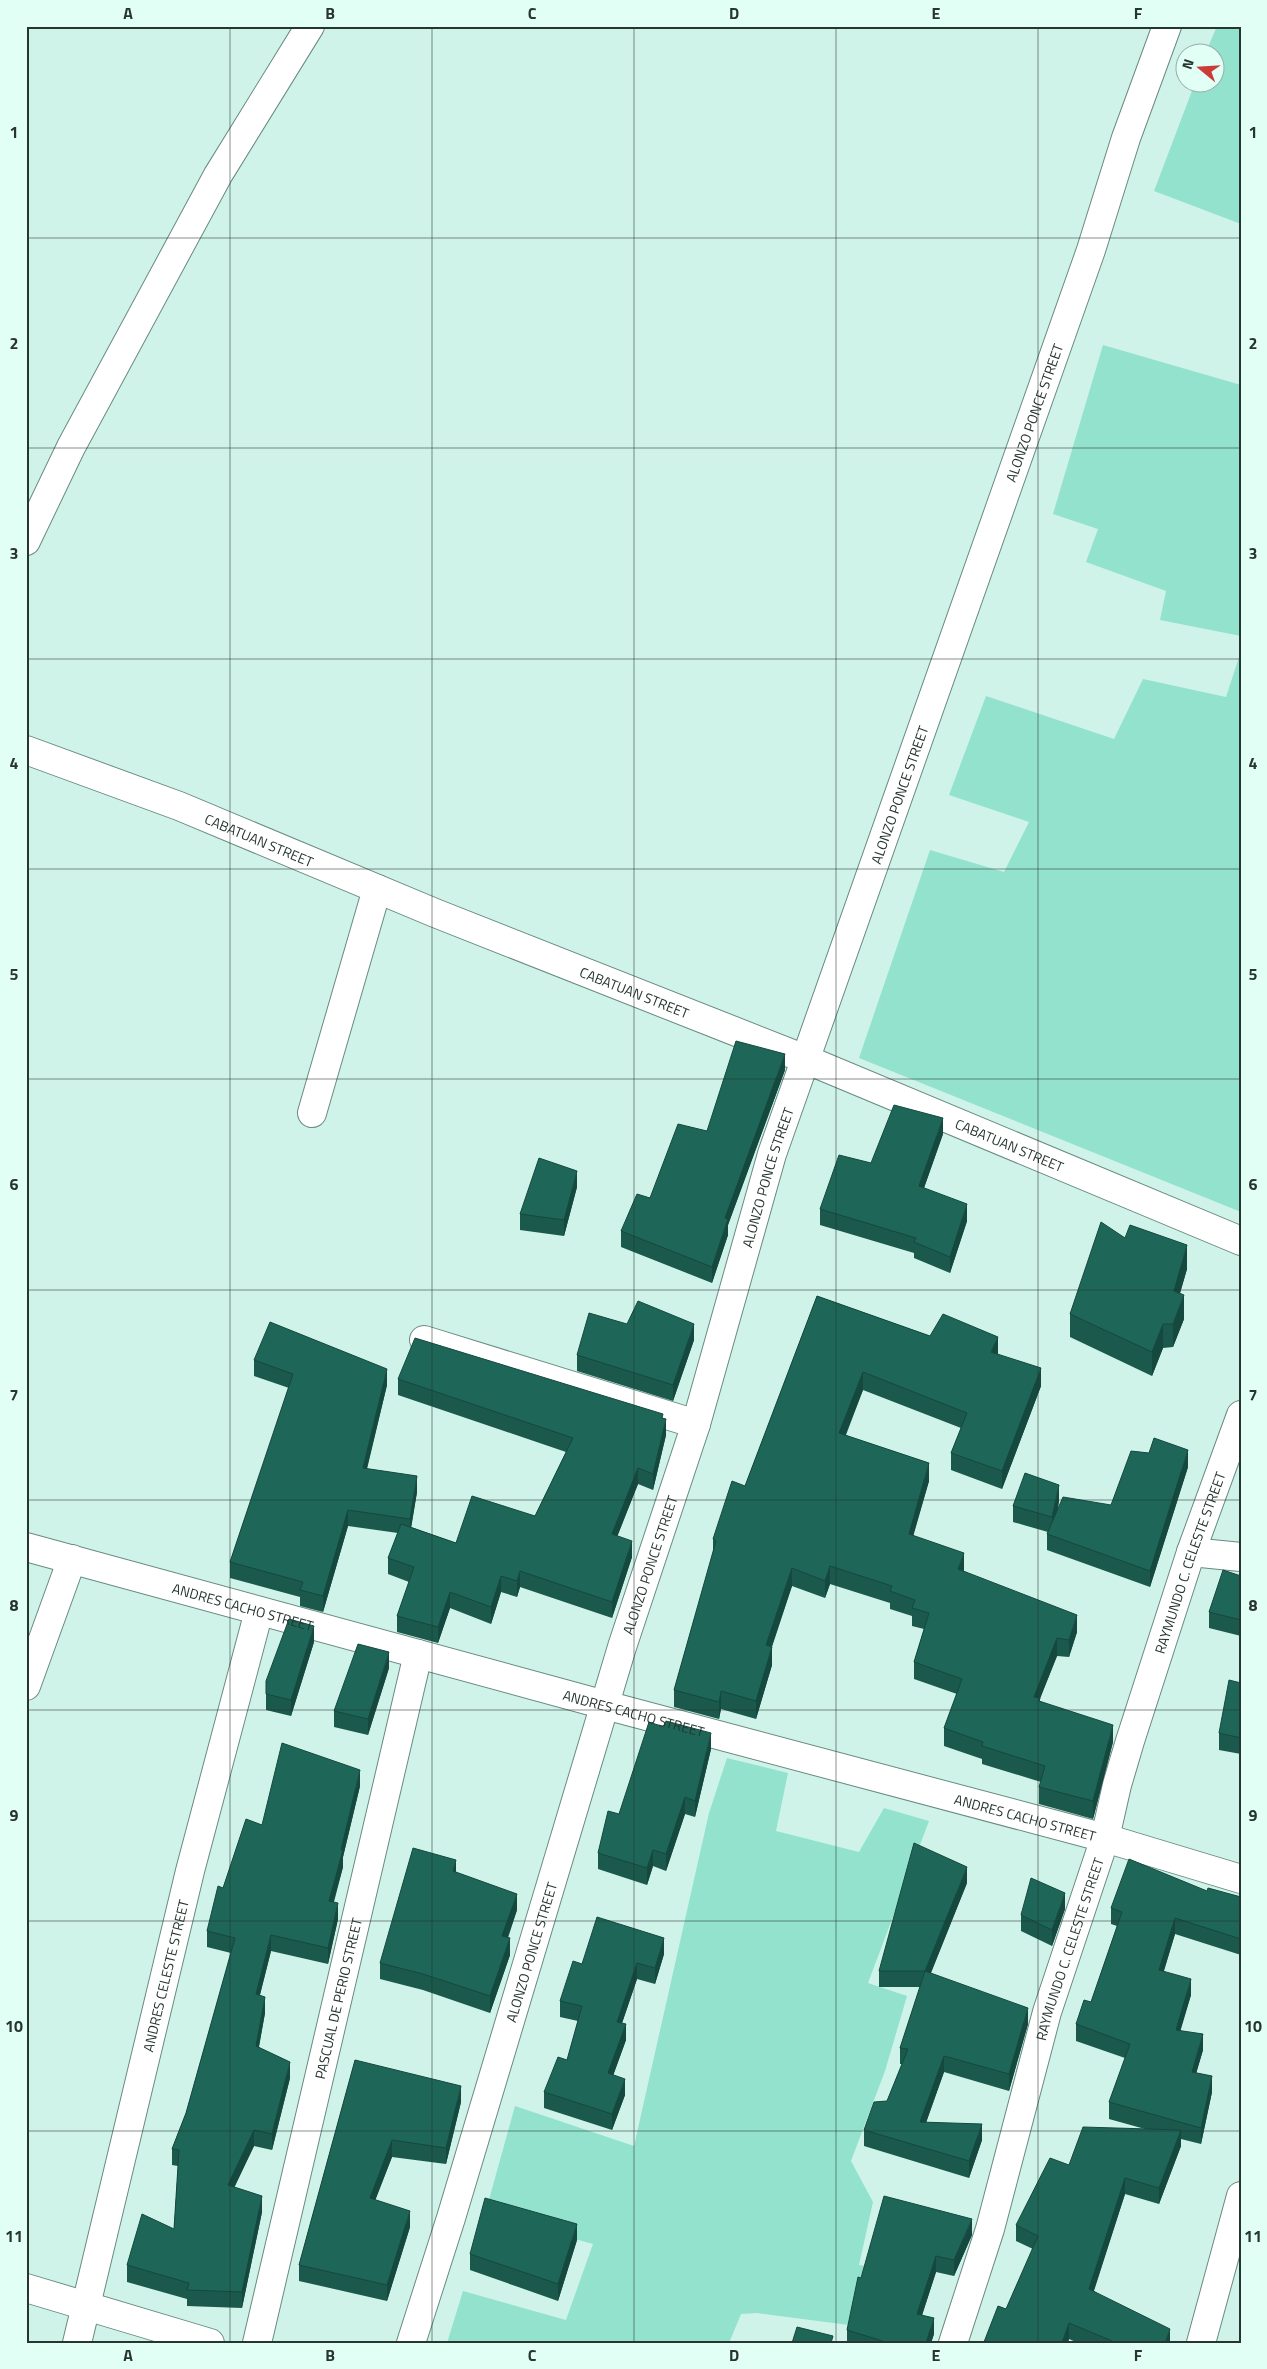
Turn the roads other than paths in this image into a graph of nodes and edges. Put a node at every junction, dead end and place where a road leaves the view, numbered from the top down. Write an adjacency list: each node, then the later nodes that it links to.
1 (310, 26): 3 (street)
2 (1167, 26): 6 (street, ALONZO PONCE STREET)
3 (26, 542)
4 (26, 750): 5 (street, CABATUAN STREET)
5 (377, 889): 6 (street, CABATUAN STREET); 7 (street)
6 (806, 1059): 8 (street, CABATUAN STREET); 11 (street, ALONZO PONCE STREET)
7 (312, 1113)
8 (1241, 1241)
9 (422, 1340): 11 (street)
10 (1241, 1415): 13 (street, RAYMUNDO C. CELESTE STREET)
11 (696, 1424): 19 (street, ALONZO PONCE STREET)
12 (26, 1547): 15 (street, ANDRES CACHO STREET)
13 (1191, 1552): 14 (street); 20 (street, RAYMUNDO C. CELESTE STREET)
14 (1241, 1557)
15 (72, 1560): 16 (street, ANDRES CACHO STREET); 18 (street)
16 (259, 1611): 17 (street, ANDRES CACHO STREET); 24 (street, ANDRES CELESTE STREET)
17 (418, 1654): 19 (street, ANDRES CACHO STREET); 27 (street, PASCUAL DE PERIO STREET)
18 (26, 1686)
19 (605, 1705): 20 (street, ANDRES CACHO STREET); 28 (street, ALONZO PONCE STREET)
20 (1105, 1838): 21 (street, ANDRES CACHO STREET); 29 (street, RAYMUNDO C. CELESTE STREET)
21 (1241, 1879)
22 (1241, 2196): 30 (street)
23 (26, 2288): 24 (street)
24 (86, 2305): 25 (street, ANDRES CELESTE STREET); 26 (street)
25 (77, 2343)
26 (210, 2343)
27 (258, 2343)
28 (411, 2343)
29 (953, 2343)
30 (1201, 2343)

